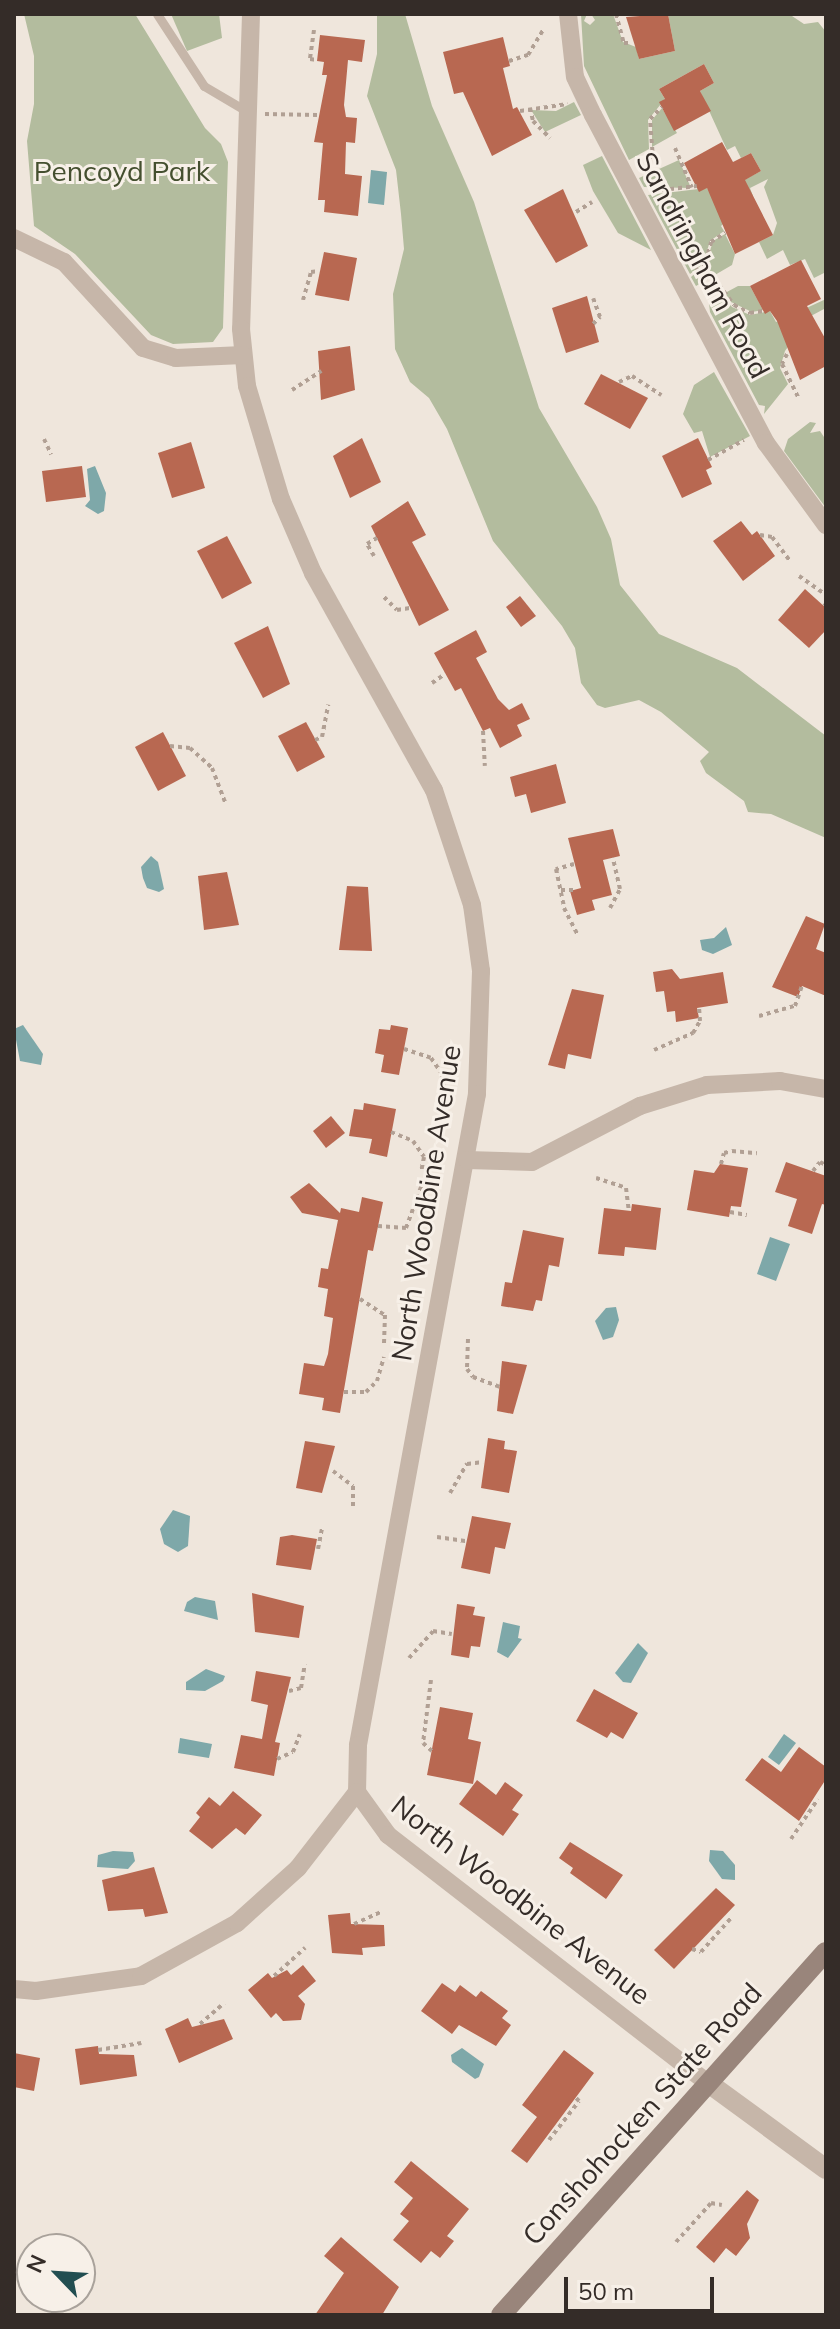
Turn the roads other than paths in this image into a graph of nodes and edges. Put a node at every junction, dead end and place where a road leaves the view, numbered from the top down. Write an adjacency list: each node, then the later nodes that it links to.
1 (157, 14): 4 (lane)
2 (251, 14): 4 (street, North Woodbine Avenue)
3 (568, 14): 7 (street, Sandringham Road)
4 (251, 113): 6 (street, North Woodbine Avenue)
5 (14, 238): 6 (street)
6 (243, 355): 9 (street, North Woodbine Avenue)
7 (826, 525)
8 (826, 1089): 9 (street)
9 (467, 1160): 10 (street, North Woodbine Avenue)
10 (357, 1792): 12 (street); 13 (street, North Woodbine Avenue)
11 (826, 1952): 13 (main road, Conshohocken State Road)
12 (14, 1989)
13 (707, 2082): 14 (street, North Woodbine Avenue); 15 (main road, Conshohocken State Road)
14 (826, 2169)
15 (501, 2315)

